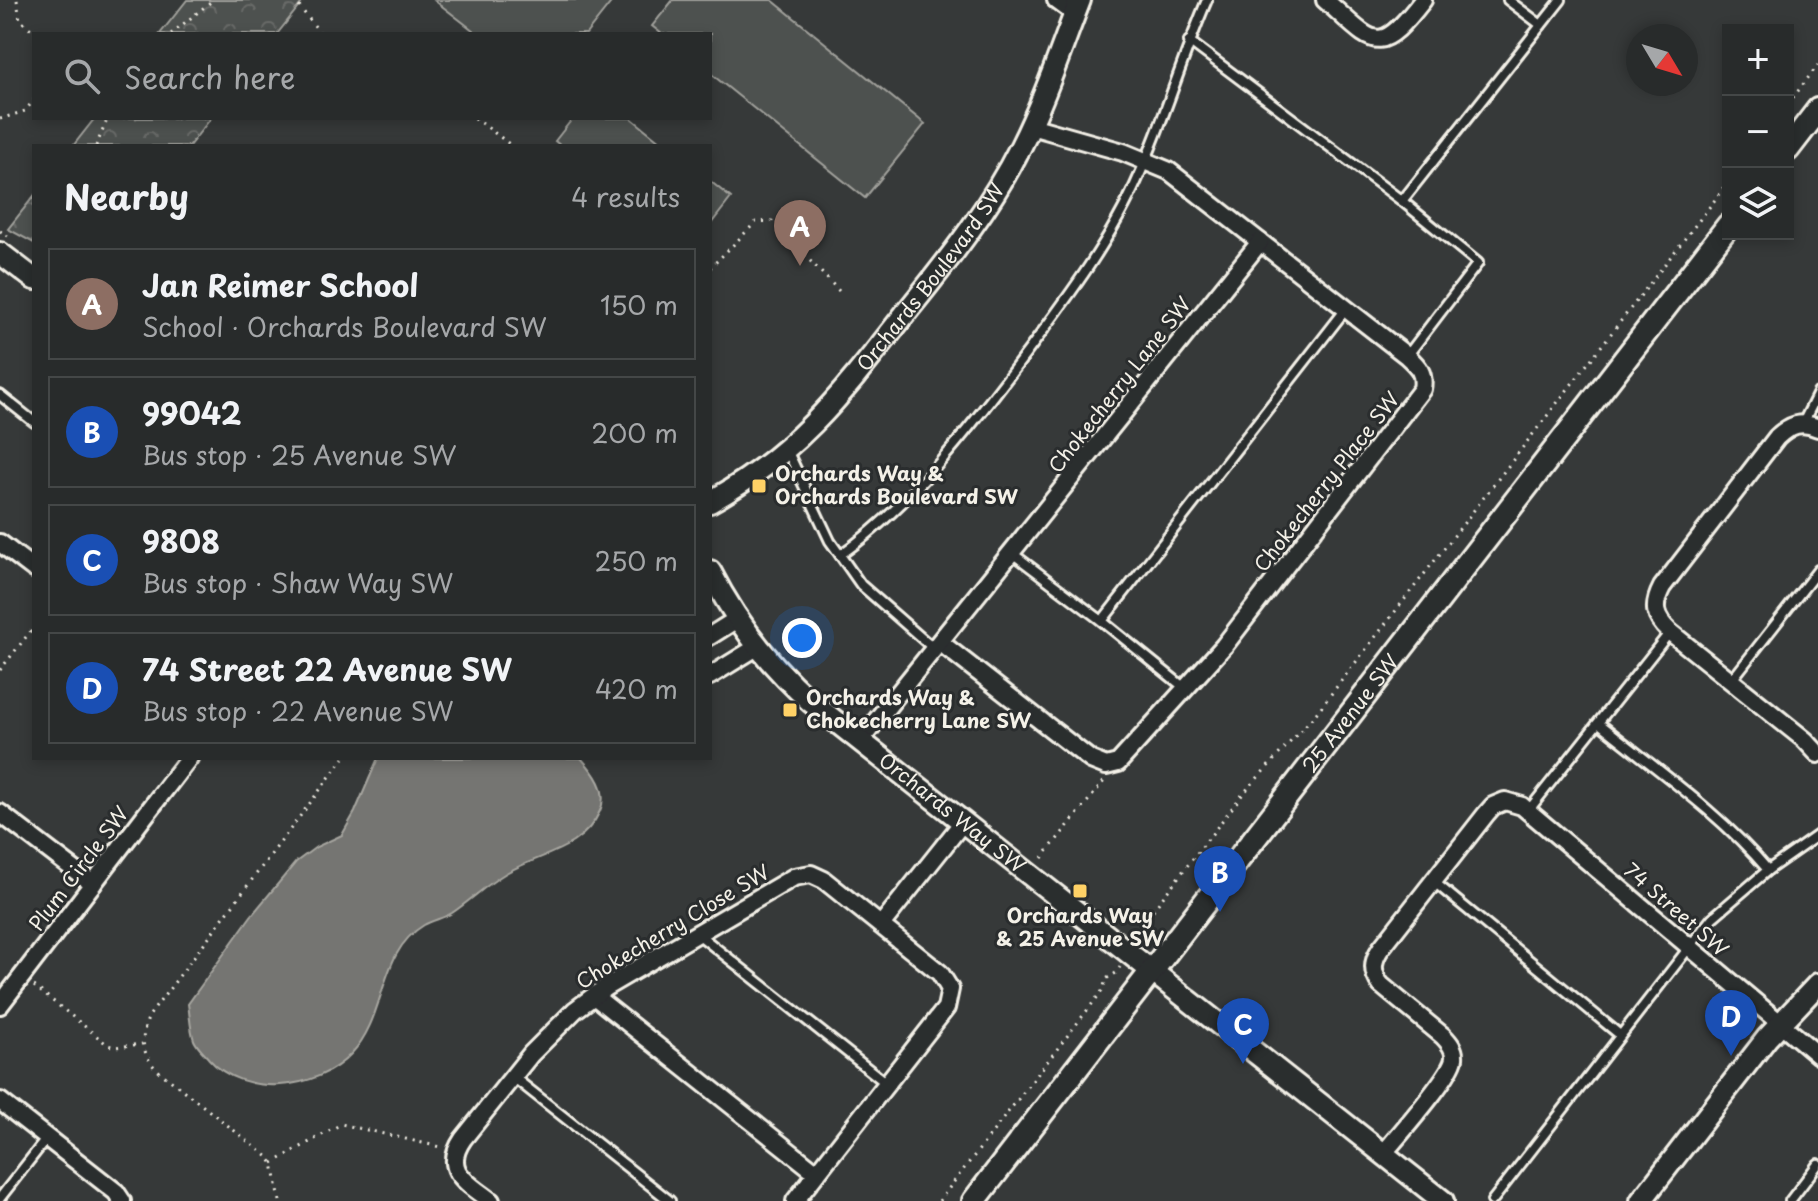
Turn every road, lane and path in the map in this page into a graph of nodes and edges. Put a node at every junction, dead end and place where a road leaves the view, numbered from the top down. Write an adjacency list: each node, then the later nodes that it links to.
1 (17, 0): 12 (path)
2 (210, 0): 13 (path)
3 (295, 0): 14 (path)
4 (1056, 0): 10 (street)
5 (1207, 0): 15 (lane)
6 (1325, 0): 7 (street)
7 (1423, 0)
8 (1508, 0): 11 (lane)
9 (1561, 0): 11 (lane)
10 (1077, 7): 23 (street, Orchards Boulevard SW)
11 (1541, 25): 29 (lane)
12 (35, 32)
13 (173, 32)
14 (319, 32)
15 (1189, 41): 27 (lane); 29 (lane)
16 (1818, 65): 17 (path)
17 (1794, 96)
18 (32, 102): 20 (path)
19 (1818, 110): 24 (main road)
20 (0, 118)
21 (107, 120): 25 (path)
22 (478, 120): 26 (path)
23 (1031, 126): 27 (street, Chokecherry Place SW); 42 (street, Orchards Boulevard SW)
24 (1794, 141)
25 (97, 144)
26 (509, 144)
27 (1145, 160): 31 (street, Chokecherry Place SW); 46 (lane)
28 (1722, 191): 78 (path)
29 (1402, 201): 37 (lane)
30 (1722, 234): 81 (main road, 25 Avenue SW)
31 (1260, 242): 36 (street, Chokecherry Place SW); 45 (street, Chokecherry Lane SW)
32 (0, 253): 34 (street)
33 (712, 266): 35 (path)
34 (32, 277)
35 (839, 291)
36 (1346, 308): 37 (street, Chokecherry Place SW); 53 (lane)
37 (1407, 356): 62 (street, Chokecherry Place SW)
38 (1818, 393): 41 (lane)
39 (0, 395): 40 (lane)
40 (32, 420)
41 (1810, 426): 55 (street)
42 (787, 450): 43 (street, Orchards Boulevard SW); 46 (lane)
43 (712, 501)
44 (0, 543): 47 (street)
45 (1012, 553): 53 (lane); 57 (street, Chokecherry Lane SW)
46 (840, 555): 57 (lane)
47 (32, 567)
48 (1818, 570): 50 (lane)
49 (712, 575): 52 (street, Orchards Way SW)
50 (1809, 581): 51 (lane); 61 (lane)
51 (1818, 588)
52 (737, 619): 56 (street); 58 (street, Orchards Way SW)
53 (1102, 621): 62 (lane)
54 (32, 630): 59 (path)
55 (1670, 632): 61 (street); 63 (lane)
56 (712, 635)
57 (938, 646): 64 (street, Chokecherry Lane SW); 68 (street)
58 (757, 647): 60 (street); 64 (street, Orchards Way SW)
59 (0, 670)
60 (712, 675)
61 (1731, 681): 65 (street)
62 (1186, 689): 68 (street, Chokecherry Place SW)
63 (1599, 723): 69 (lane); 74 (lane)
64 (860, 741): 71 (street, Orchards Way SW)
65 (1818, 754)
66 (187, 760): 76 (street, Plum Circle SW)
67 (342, 760): 89 (path)
68 (1118, 763): 73 (path)
69 (1528, 812): 75 (street, 74 Street SW); 80 (street, 74 Street SW)
70 (0, 815): 76 (street)
71 (963, 822): 77 (street); 81 (street, Orchards Way SW)
72 (1818, 835): 74 (lane)
73 (1042, 858)
74 (1768, 870): 80 (lane)
75 (1433, 881): 88 (lane); 96 (street)
76 (93, 884): 83 (street, Plum Circle SW)
77 (881, 925): 79 (street, Chokecherry Close SW); 92 (street, Chokecherry Close SW)
78 (1141, 931)
79 (698, 934): 85 (street, Chokecherry Close SW); 92 (lane)
80 (1689, 947): 87 (street, 74 Street SW); 88 (lane)
81 (1151, 972): 96 (street, Orchards Way SW); 107 (main road, 25 Avenue SW)
82 (1116, 973): 106 (path)
83 (22, 976): 86 (street, Plum Circle SW); 89 (path)
84 (1818, 984): 87 (street)
85 (594, 996): 91 (street, Chokecherry Close SW); 99 (street)
86 (0, 1005)
87 (1779, 1024): 90 (street, 74 Street SW); 110 (street)
88 (1620, 1035): 109 (lane)
89 (142, 1044): 97 (path)
90 (1818, 1055)
91 (512, 1076): 95 (street, Chokecherry Close SW); 104 (lane)
92 (887, 1084): 99 (street, Chokecherry Close SW)
93 (0, 1101): 94 (street)
94 (47, 1138): 100 (lane); 101 (street)
95 (456, 1151): 97 (path); 103 (street)
96 (1383, 1154): 108 (street, Orchards Way SW)
97 (273, 1163): 102 (path)
98 (1818, 1164): 111 (lane)
99 (817, 1173): 105 (street, Chokecherry Close SW)
100 (0, 1198)
101 (122, 1201)
102 (280, 1201)
103 (491, 1201)
104 (670, 1201)
105 (795, 1201)
106 (939, 1201)
107 (974, 1201)
108 (1443, 1201)
109 (1492, 1201)
110 (1641, 1201)
111 (1790, 1201)

